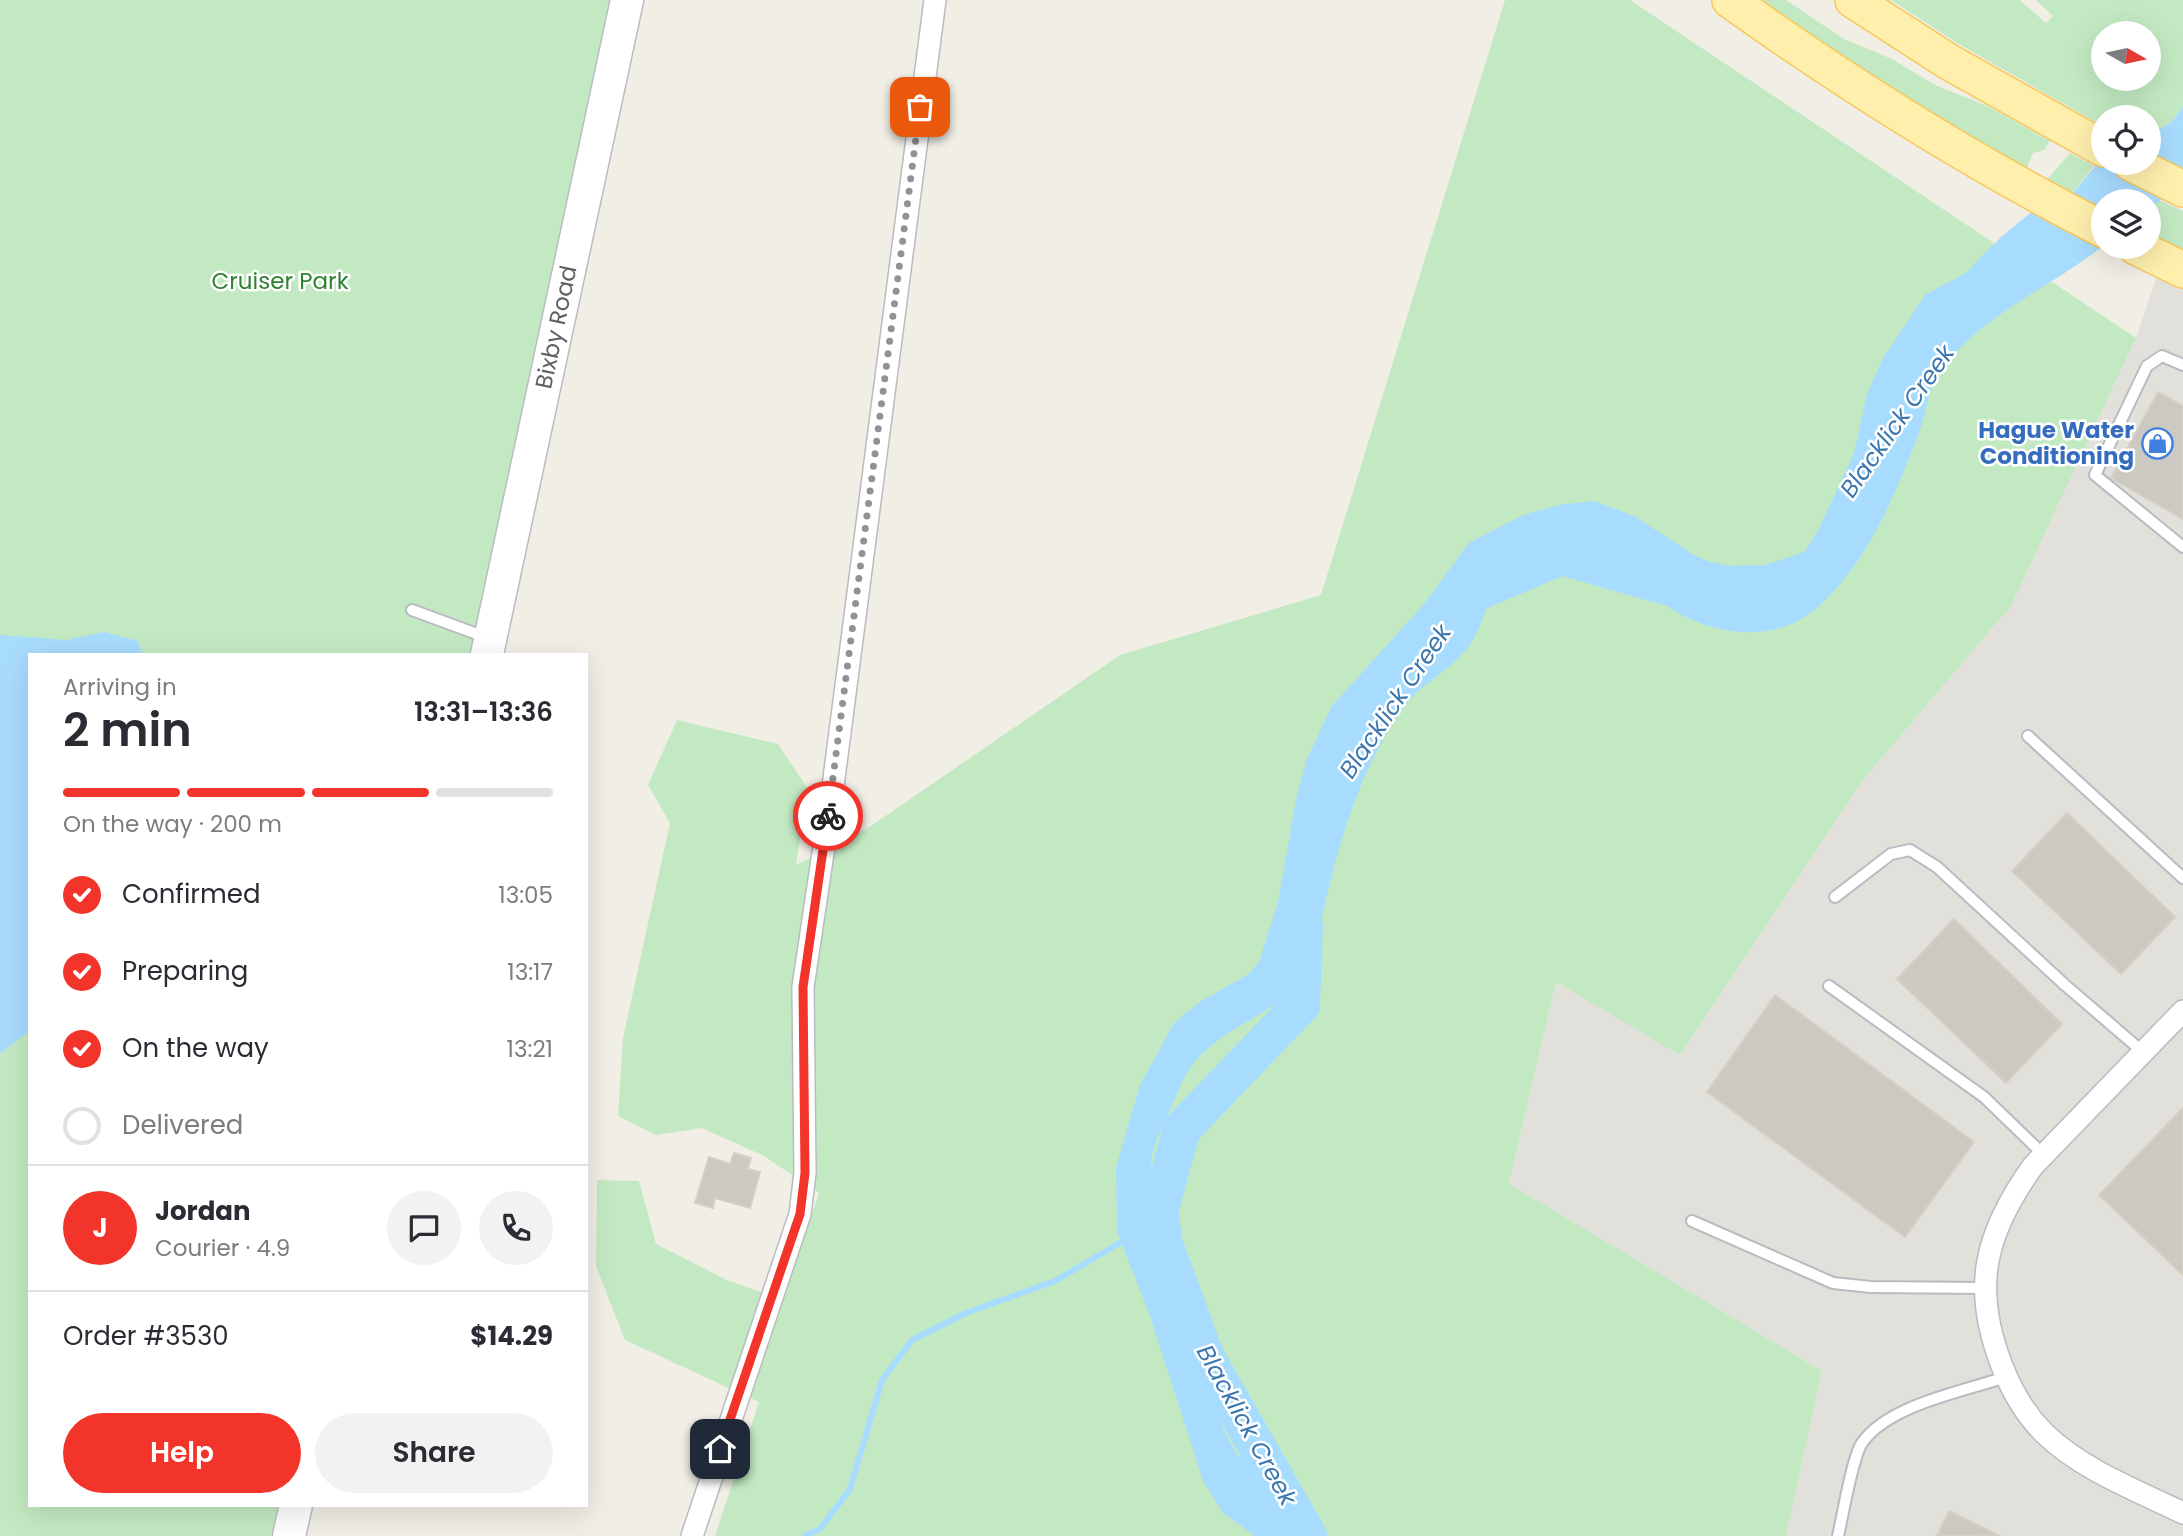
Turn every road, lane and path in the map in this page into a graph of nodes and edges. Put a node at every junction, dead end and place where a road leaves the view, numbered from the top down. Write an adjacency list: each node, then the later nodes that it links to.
1 (627, 0): 12 (street, Bixby Road)
2 (934, 0): 26 (street)
3 (1730, 0): 8 (main road)
4 (1853, 0): 5 (main road)
5 (2091, 142)
6 (2155, 175): 7 (main road)
7 (2183, 189)
8 (2091, 223)
9 (2183, 365): 10 (lane)
10 (2183, 547)
11 (412, 610): 12 (lane)
12 (482, 644)
13 (2028, 736): 14 (lane)
14 (2183, 878)
15 (1835, 897): 18 (lane)
16 (1829, 986): 19 (lane)
17 (2183, 1011): 18 (street)
18 (2143, 1052): 19 (street)
19 (2044, 1155): 21 (street)
20 (1692, 1221): 21 (lane)
21 (1983, 1288): 22 (street)
22 (2006, 1377): 24 (street); 27 (lane)
23 (296, 1507): 25 (street)
24 (2183, 1513)
25 (289, 1536)
26 (692, 1536)
27 (1838, 1536)

